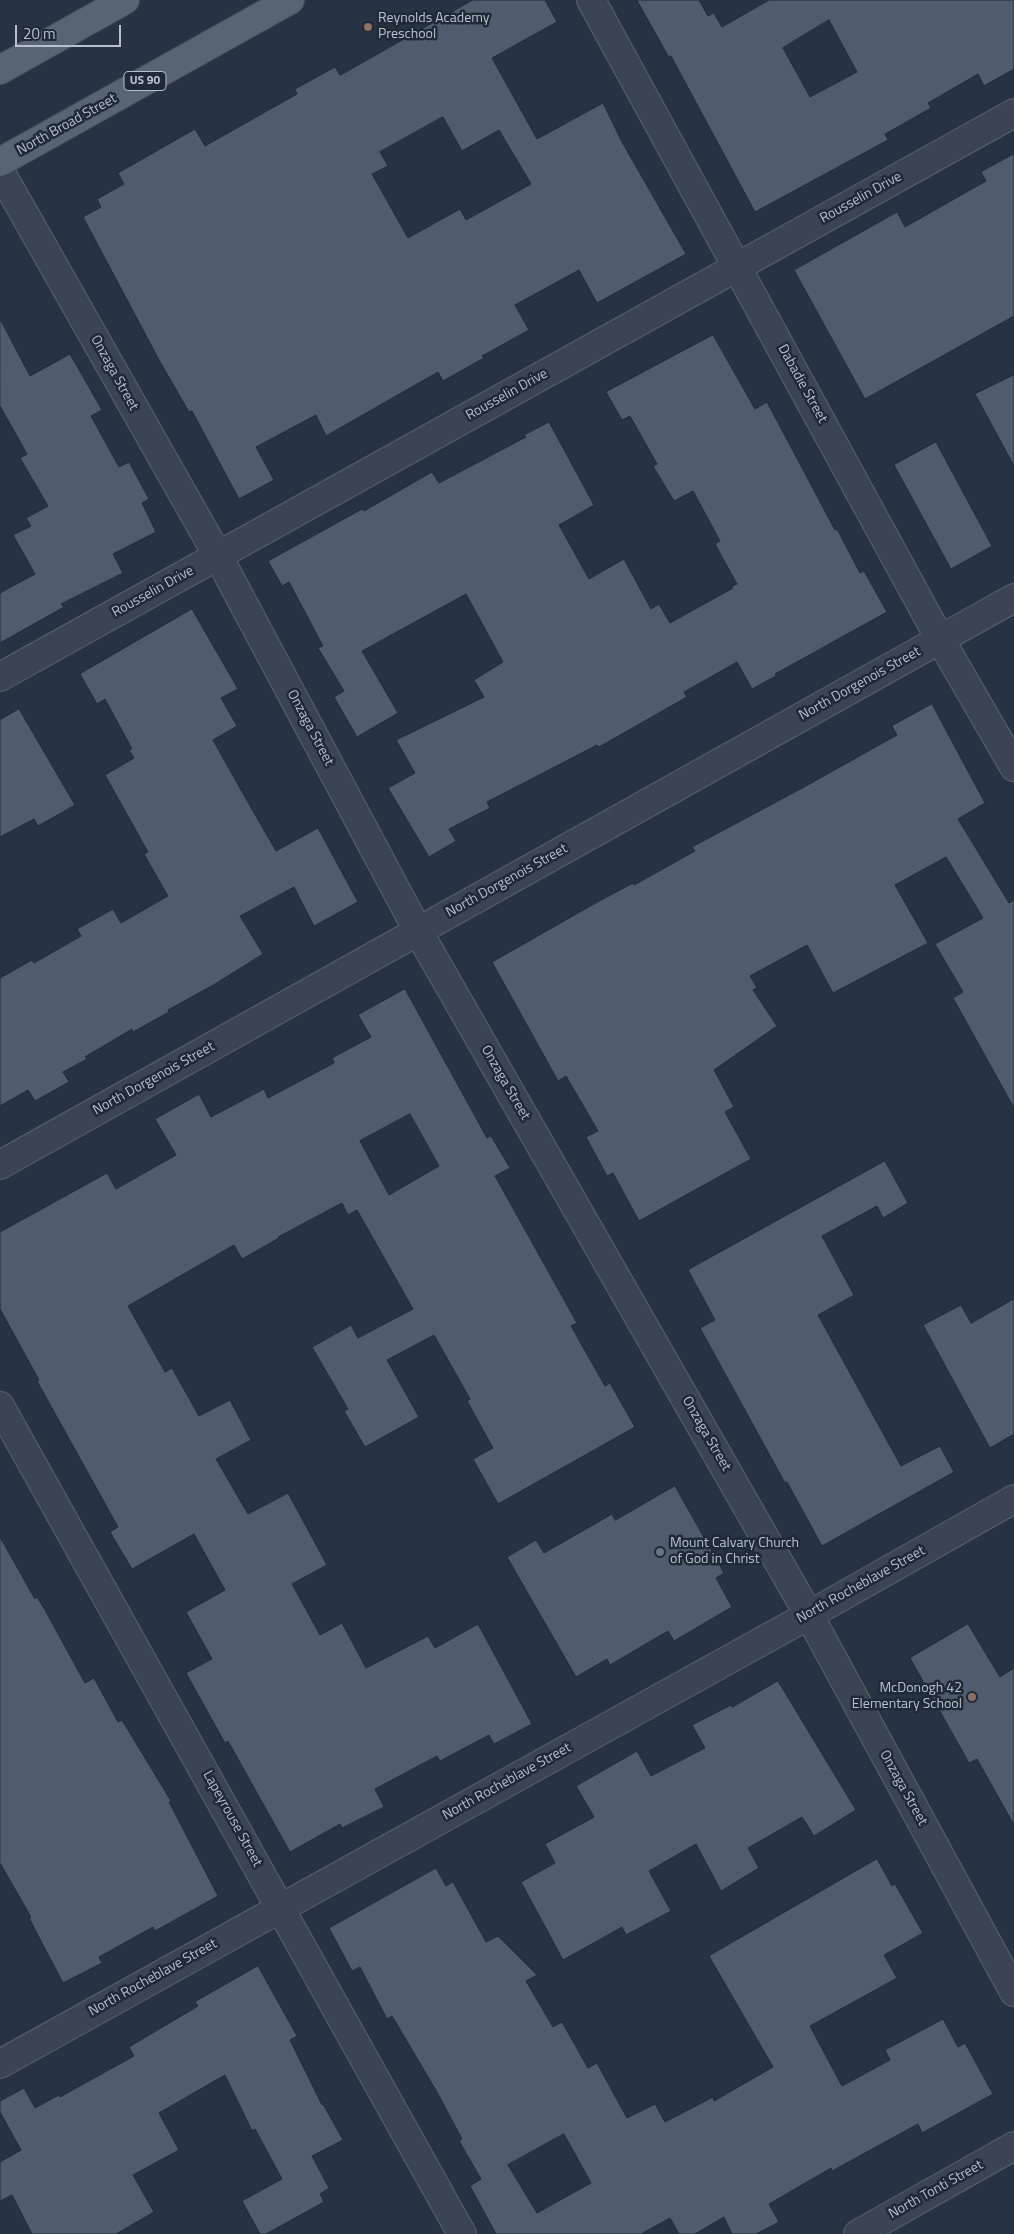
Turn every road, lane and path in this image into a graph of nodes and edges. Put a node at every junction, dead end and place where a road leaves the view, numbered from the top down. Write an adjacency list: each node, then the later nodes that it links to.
1 (124, 0): 4 (main road)
2 (290, 0): 6 (main road, North Broad Street / US 90)
3 (591, 0): 8 (street, Dabadie Street)
4 (0, 70)
5 (1014, 113): 8 (street, Rousselin Drive)
6 (0, 162)
7 (0, 171): 9 (street, Onzaga Street)
8 (738, 266): 9 (street, Rousselin Drive); 11 (street, Dabadie Street)
9 (218, 556): 12 (street, Rousselin Drive); 14 (street, Onzaga Street)
10 (1014, 598): 11 (street, North Dorgenois Street)
11 (940, 639): 13 (street, Dabadie Street); 14 (street, North Dorgenois Street)
12 (0, 677)
13 (1014, 766)
14 (418, 931): 15 (street, North Dorgenois Street); 18 (street, Onzaga Street)
15 (0, 1166)
16 (0, 1406): 19 (street, Lapeyrouse Street)
17 (1014, 1499): 18 (street, North Rocheblave Street)
18 (809, 1615): 19 (street, North Rocheblave Street); 20 (street, Onzaga Street)
19 (281, 1907): 21 (street, North Rocheblave Street); 23 (street, Lapeyrouse Street)
20 (1014, 1992)
21 (0, 2064)
22 (1014, 2146): 24 (street, North Tonti Street)
23 (462, 2234)
24 (858, 2234)

